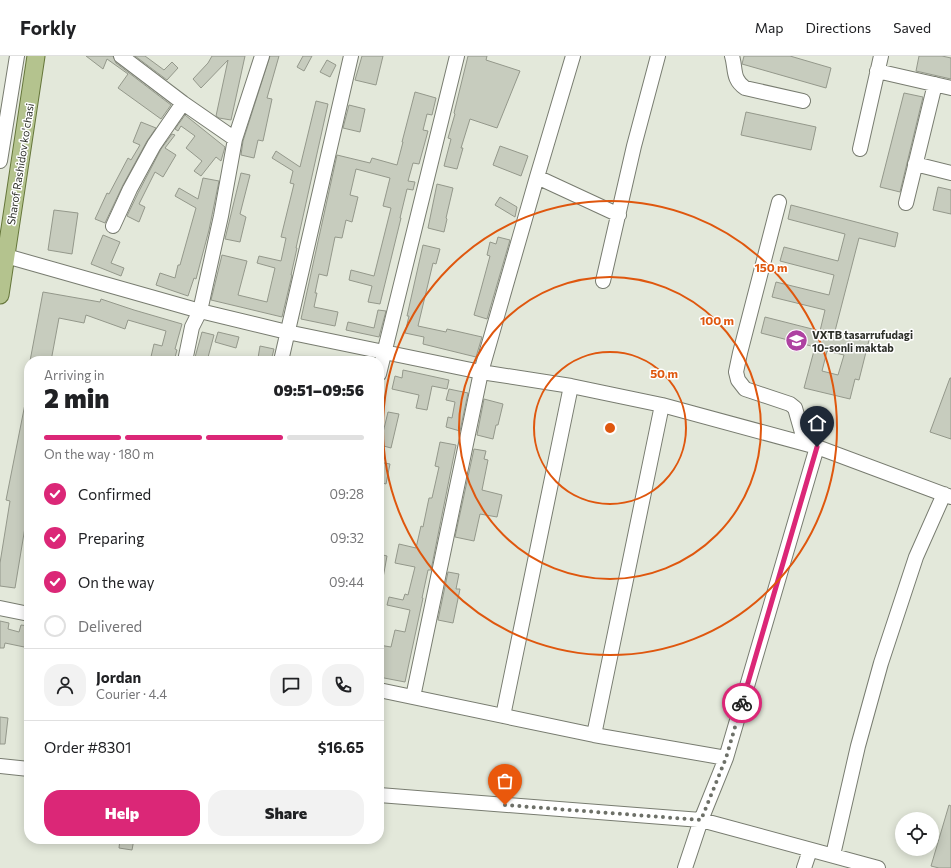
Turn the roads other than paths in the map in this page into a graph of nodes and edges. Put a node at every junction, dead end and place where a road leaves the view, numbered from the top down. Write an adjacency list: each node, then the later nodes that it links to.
1 (17, 56): 18 (street)
2 (36, 56): 26 (main road, Sharof Rashidov ko'chasi)
3 (121, 56): 15 (street)
4 (262, 56): 16 (street)
5 (351, 56): 30 (street)
6 (457, 56): 31 (street)
7 (573, 56): 21 (street)
8 (658, 56): 24 (street)
9 (732, 56): 14 (street)
10 (881, 56): 11 (street)
11 (877, 71): 12 (street); 17 (street)
12 (935, 84): 13 (street); 19 (street)
13 (951, 88)
14 (803, 101)
15 (183, 103): 16 (street); 25 (street)
16 (235, 139): 29 (street)
17 (860, 149)
18 (0, 161)
19 (915, 164): 20 (street); 23 (street)
20 (951, 173)
21 (537, 177): 24 (street); 35 (street)
22 (779, 202): 38 (street)
23 (906, 203)
24 (618, 215): 27 (street)
25 (113, 226)
26 (6, 256): 28 (main road, Sharof Rashidov ko'chasi); 29 (street)
27 (603, 281)
28 (0, 295)
29 (200, 311): 30 (street); 32 (street)
30 (287, 332): 31 (street); 33 (street)
31 (384, 351): 34 (street); 35 (street)
32 (186, 356)
33 (282, 356)
34 (383, 356)
35 (481, 372): 36 (street); 43 (street)
36 (571, 386): 37 (street); 44 (street)
37 (662, 405): 38 (street); 45 (street)
38 (811, 445): 39 (street); 46 (street)
39 (948, 495): 52 (street)
40 (0, 608): 41 (street)
41 (24, 613)
42 (384, 691): 43 (street)
43 (413, 696): 44 (street)
44 (503, 716): 45 (street)
45 (594, 735): 46 (street)
46 (726, 758): 50 (street)
47 (0, 766): 48 (street)
48 (24, 768)
49 (384, 795): 50 (street)
50 (701, 820): 51 (street); 53 (street)
51 (810, 850): 52 (street); 54 (street)
52 (833, 855): 55 (street)
53 (685, 868)
54 (804, 868)
55 (878, 868)

